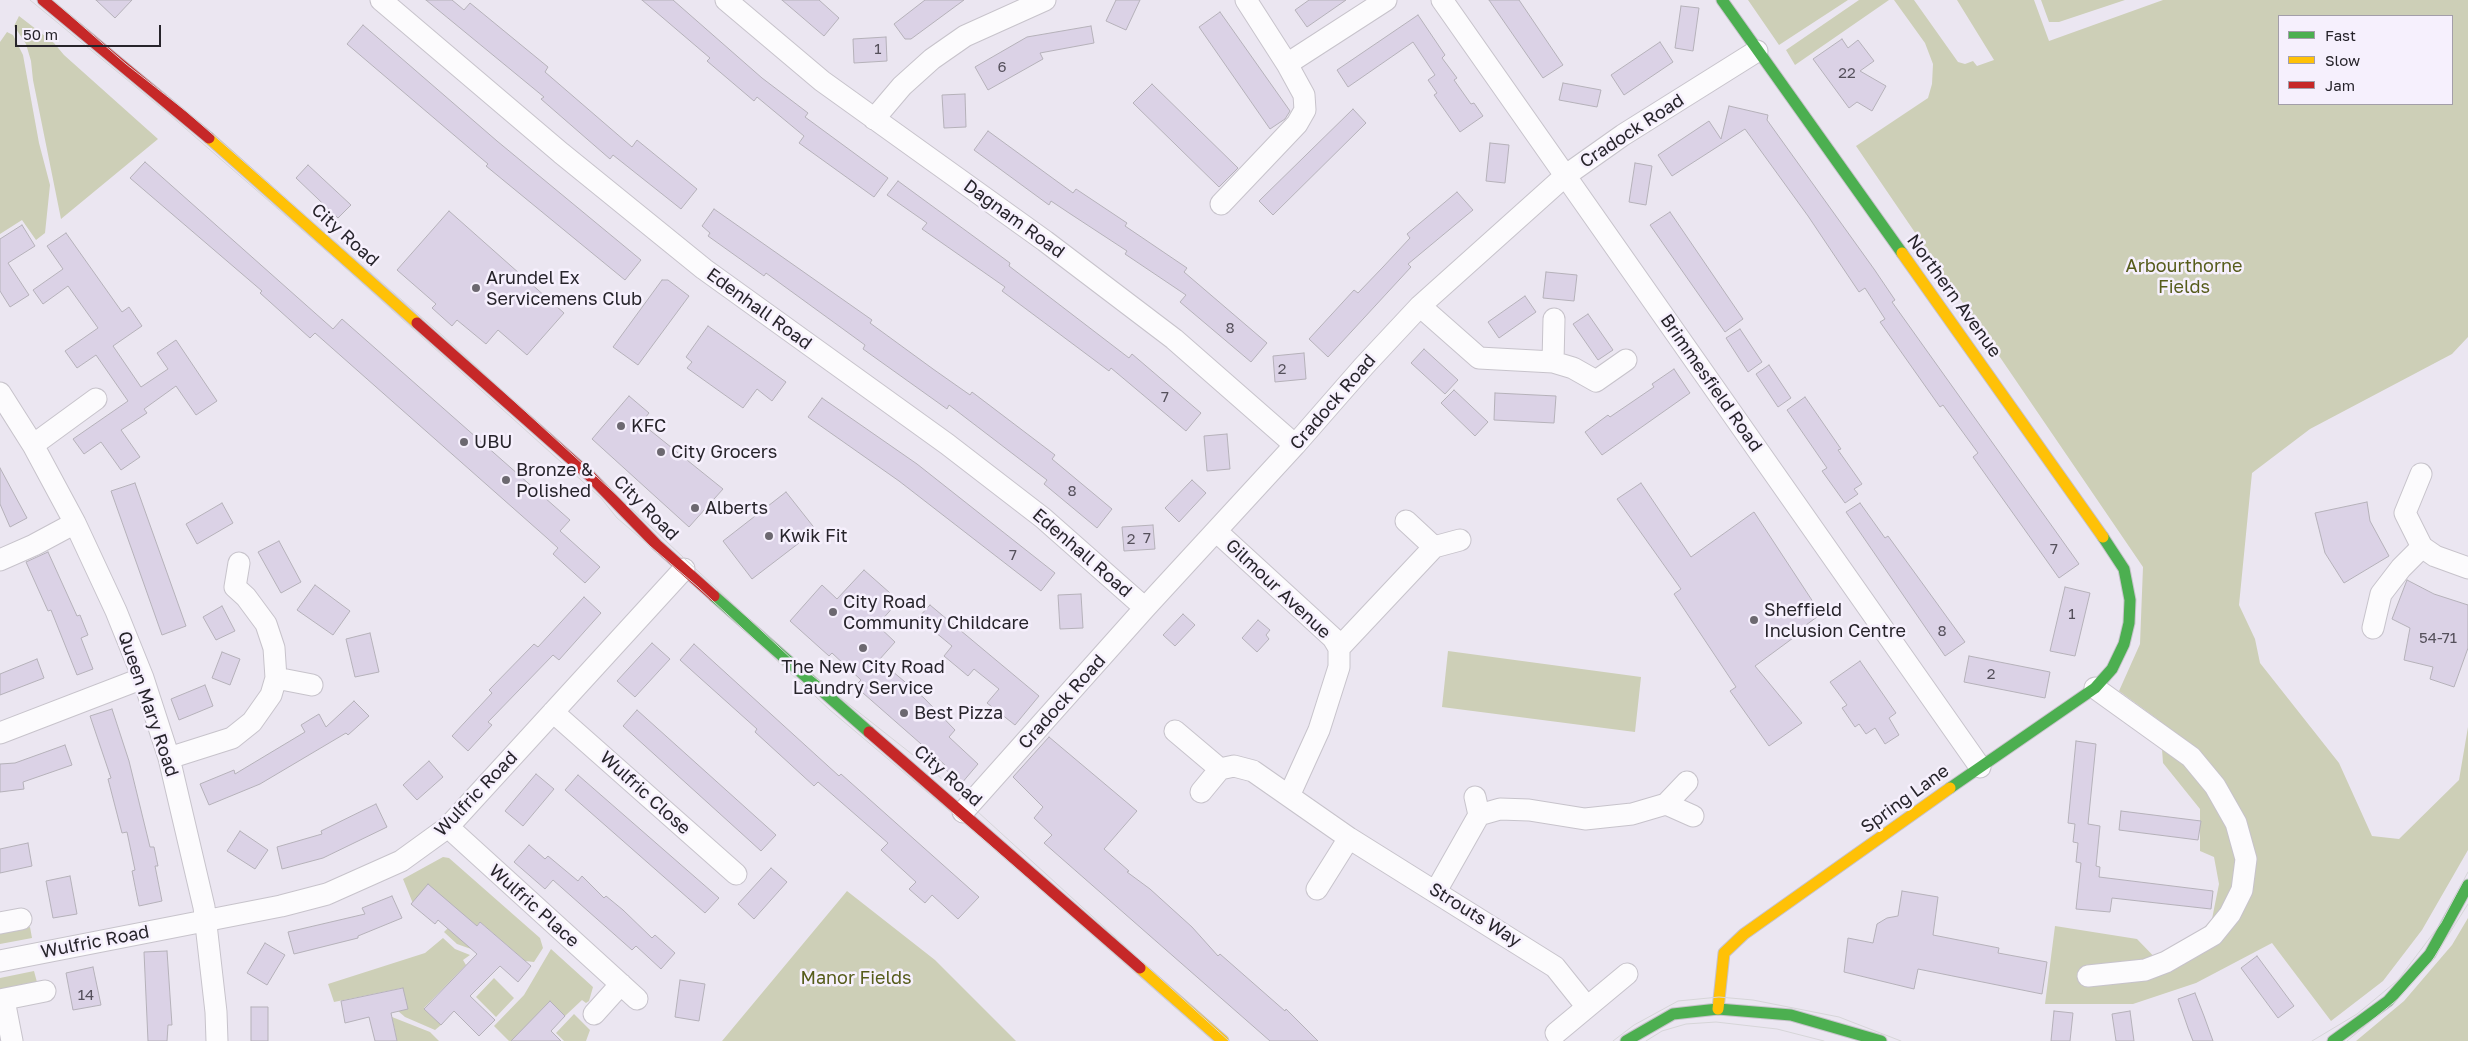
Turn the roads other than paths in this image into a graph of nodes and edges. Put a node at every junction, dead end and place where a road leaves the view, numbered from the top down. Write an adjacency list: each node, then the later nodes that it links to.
1 (44, 0): 32 (street, City Road)
2 (381, 0): 33 (street, Edenhall Road)
3 (726, 0): 11 (street, Dagnam Road)
4 (1045, 0): 11 (street)
5 (1246, 0): 10 (street)
6 (1386, 0): 10 (street)
7 (1442, 0): 12 (street, Brimmesfield Road)
8 (1722, 0): 9 (street, Northern Avenue)
9 (1757, 51): 12 (street, Cradock Road); 34 (street, Northern Avenue)
10 (1287, 64): 13 (street)
11 (874, 119): 21 (street, Dagnam Road)
12 (1565, 176): 14 (street, Cradock Road); 45 (street, Brimmesfield Road)
13 (1221, 204)
14 (1420, 306): 17 (street); 21 (street, Cradock Road)
15 (1554, 319): 17 (street)
16 (1626, 360): 17 (street)
17 (1553, 362)
18 (0, 393): 20 (street, Queen Mary Road)
19 (96, 399): 20 (street)
20 (33, 445): 24 (street, Queen Mary Road)
21 (1295, 445): 25 (street, Cradock Road)
22 (2421, 474): 28 (street)
23 (1406, 521): 27 (street)
24 (75, 523): 29 (street); 37 (street, Queen Mary Road)
25 (1216, 531): 33 (street, Cradock Road); 36 (street, Gilmour Avenue)
26 (1460, 540): 27 (street)
27 (1434, 547): 36 (street, Gilmour Avenue)
28 (2422, 547): 31 (street); 35 (street)
29 (0, 560)
30 (239, 563): 38 (street)
31 (2468, 568)
32 (684, 569): 41 (street, Wulfric Road); 51 (street, City Road)
33 (1145, 608): 51 (street, Cradock Road)
34 (2129, 623): 40 (street, Spring Lane)
35 (2373, 628)
36 (1338, 648): 49 (street, Gilmour Avenue)
37 (143, 678): 43 (street); 44 (street, Queen Mary Road)
38 (276, 678): 39 (street); 44 (street)
39 (312, 685)
40 (2096, 688): 45 (street, Spring Lane); 62 (street)
41 (553, 712): 53 (street, Wulfric Road); 55 (street, Wulfric Close)
42 (1175, 731): 46 (street)
43 (0, 734)
44 (168, 758): 59 (street, Queen Mary Road)
45 (1980, 767): 68 (street, Spring Lane)
46 (1220, 769): 48 (street); 49 (street, Strouts Way)
47 (1687, 782): 50 (street)
48 (1200, 792)
49 (1289, 796): 54 (street, Strouts Way)
50 (1666, 804): 52 (street); 58 (street)
51 (962, 812): 73 (street, City Road)
52 (1693, 816)
53 (448, 827): 59 (street, Wulfric Road); 63 (street, Wulfric Place)
54 (1349, 838): 57 (street); 58 (street, Strouts Way)
55 (736, 874)
56 (2468, 885): 76 (street)
57 (1317, 889)
58 (1436, 891): 67 (street, Strouts Way)
59 (206, 921): 60 (street, Wulfric Road); 72 (street, Queen Mary Road)
60 (0, 961)
61 (1627, 974): 67 (street)
62 (2088, 976)
63 (620, 984): 65 (street, Wulfric Place); 69 (street)
64 (45, 991): 66 (street)
65 (637, 999)
66 (2, 1000): 71 (street)
67 (1587, 1007): 70 (street)
68 (1718, 1009): 74 (street); 75 (street)
69 (594, 1014)
70 (1556, 1033)
71 (12, 1041)
72 (218, 1041)
73 (1223, 1041)
74 (1626, 1041)
75 (1881, 1041)
76 (2333, 1041)

